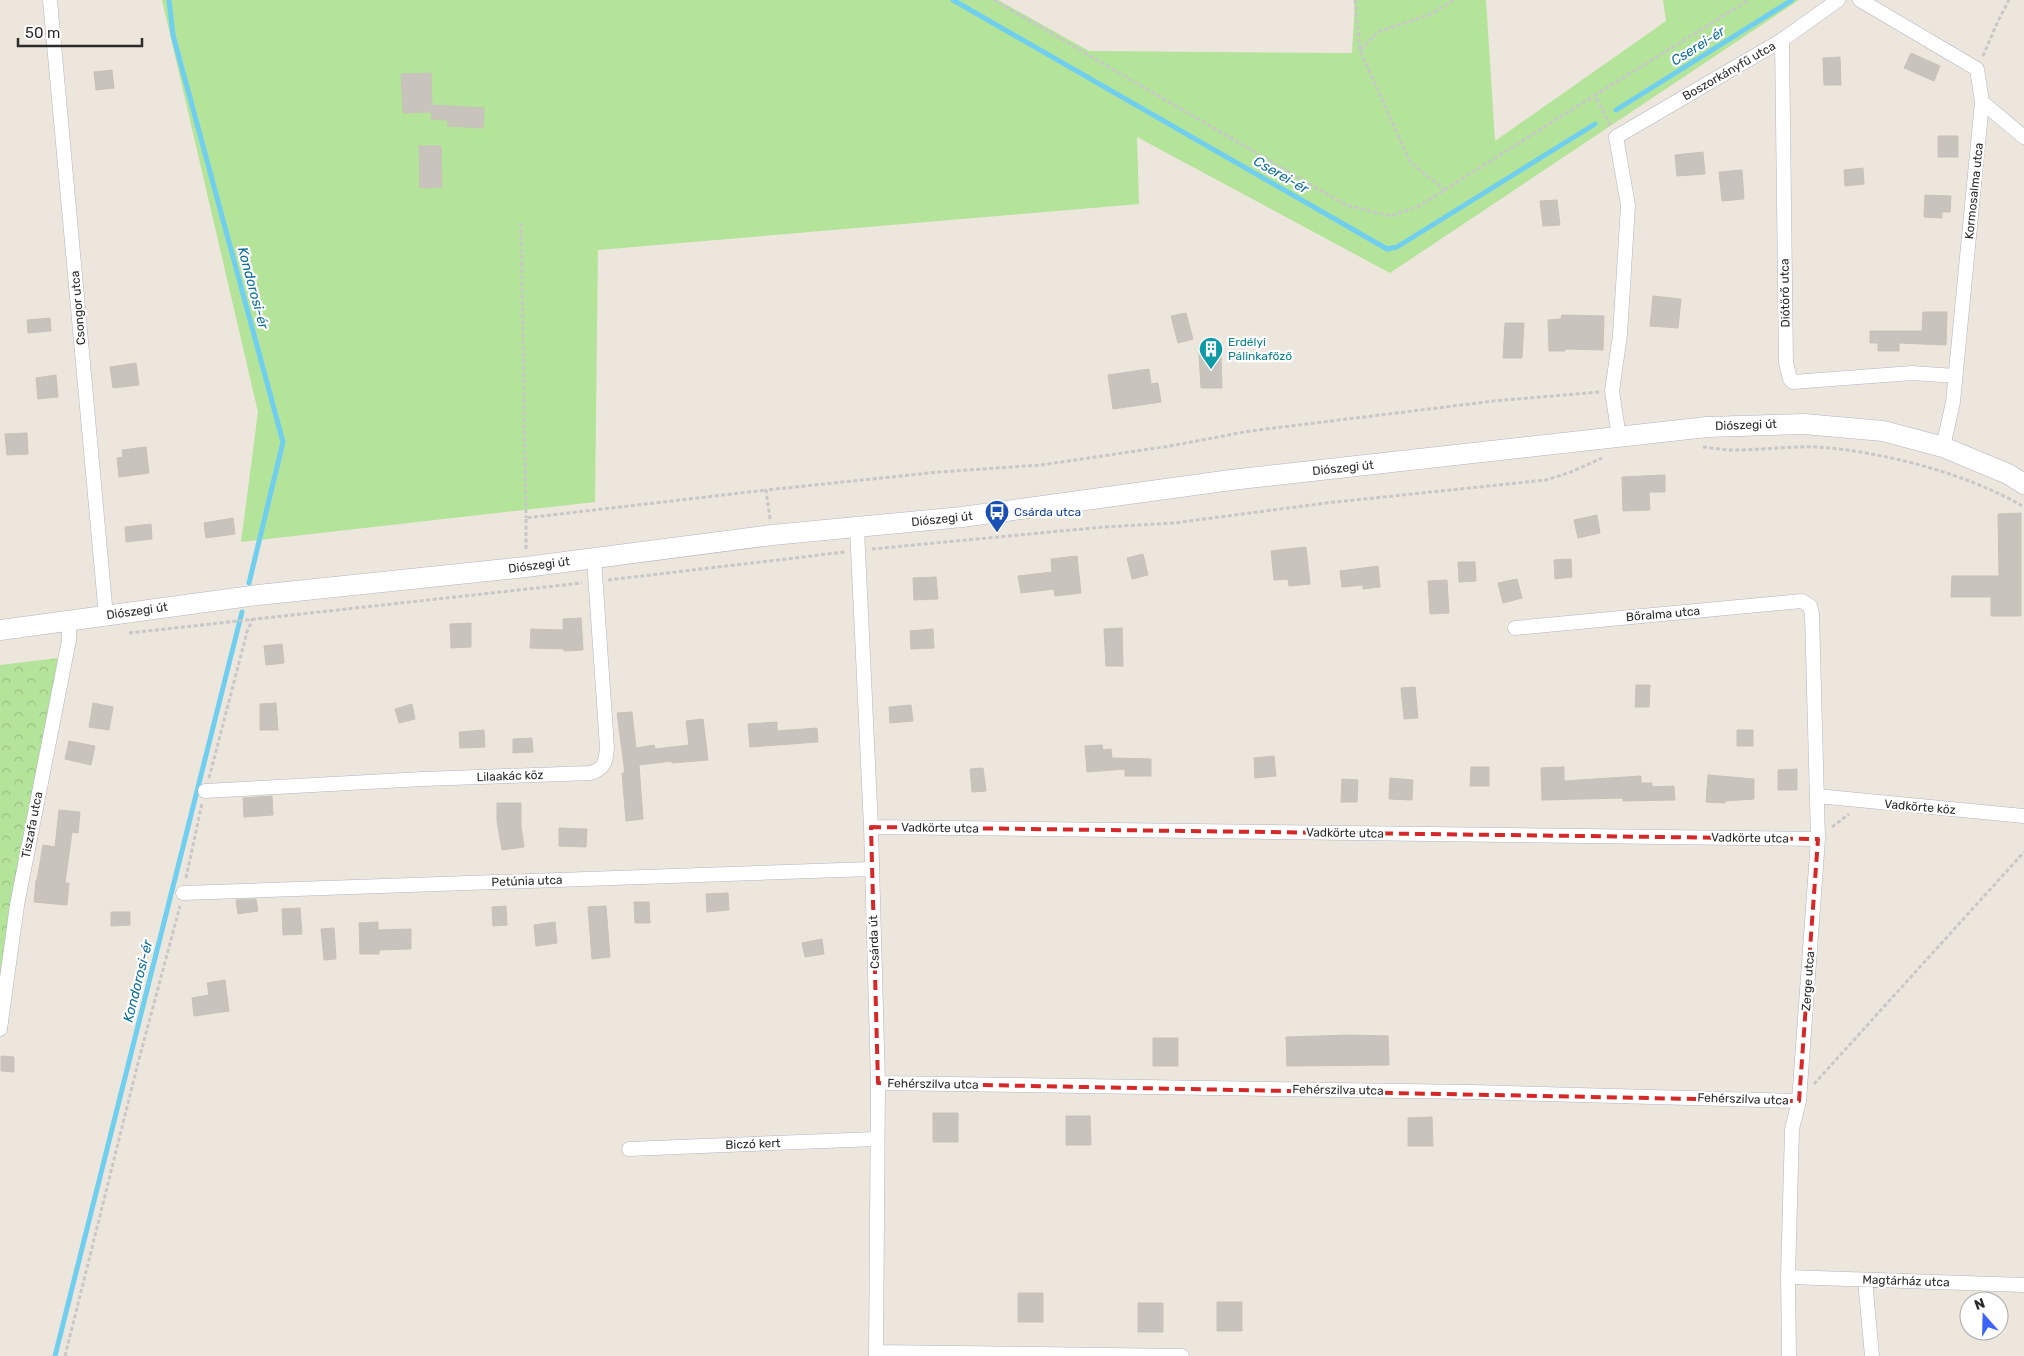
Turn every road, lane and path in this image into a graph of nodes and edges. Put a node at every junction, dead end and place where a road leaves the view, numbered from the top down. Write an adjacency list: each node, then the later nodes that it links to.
1 (50, 0): 35 (street, Csongor utca)
2 (994, 0): 16 (path)
3 (1355, 0): 10 (path)
4 (1453, 0): 10 (path)
5 (1749, 0): 12 (path)
6 (1838, 0): 9 (street, Boszorkányfű utca)
7 (1860, 0): 11 (street)
8 (2010, 0): 11 (path)
9 (1782, 40): 14 (street, Boszorkányfű utca); 18 (street, Diótörő utca)
10 (1360, 50): 16 (path)
11 (1977, 69): 13 (street, Kormosalma utca)
12 (1595, 95): 14 (path); 16 (path)
13 (1982, 102): 15 (street); 18 (street, Kormosalma utca)
14 (1616, 137): 19 (street)
15 (2024, 137)
16 (1445, 190)
17 (521, 223): 27 (path)
18 (1955, 376): 22 (street, Kormosalma utca)
19 (1612, 391): 20 (street); 25 (path)
20 (1619, 437): 22 (main road, Diószegi út); 28 (main road, Diószegi út)
21 (1698, 446): 26 (path)
22 (1943, 447): 24 (main road, Diószegi út)
23 (1605, 457): 30 (path)
24 (2024, 484)
25 (766, 490): 27 (path); 29 (path)
26 (2024, 507)
27 (526, 518): 32 (path)
28 (857, 528): 29 (main road, Diószegi út); 30 (street, Csárda út)
29 (772, 535): 31 (main road, Diószegi út)
30 (858, 550): 33 (path); 45 (street, Csárda út)
31 (594, 559): 32 (main road, Diószegi út); 33 (street, Lilaakác köz)
32 (526, 567): 35 (main road, Diószegi út)
33 (596, 582): 36 (path); 41 (street, Lilaakác köz)
34 (1810, 606): 38 (street, Bőralma utca); 42 (street, Zerge utca)
35 (106, 616): 37 (main road, Diószegi út)
36 (232, 620)
37 (69, 622): 39 (main road, Diószegi út); 50 (street, Tiszafa utca)
38 (1515, 628)
39 (0, 630)
40 (247, 632): 41 (path)
41 (205, 791): 49 (path)
42 (1817, 796): 43 (street, Vadkörte köz); 46 (street, Zerge utca)
43 (1872, 803): 44 (street, Vadkörte köz); 46 (path)
44 (2024, 816)
45 (871, 827): 46 (street, Vadkörte utca); 48 (street, Csárda út)
46 (1818, 839): 52 (street, Zerge utca)
47 (2024, 852): 52 (path)
48 (871, 869): 49 (street, Petúnia utca); 51 (street, Csárda út)
49 (183, 893): 59 (path)
50 (0, 1029)
51 (878, 1083): 52 (street, Fehérszilva utca); 53 (street, Csárda út)
52 (1799, 1101): 55 (street, Zerge utca)
53 (876, 1139): 54 (street, Biczó kert); 58 (street, Csárda út)
54 (629, 1150)
55 (1788, 1278): 56 (street, Magtárház utca); 61 (street, Zerge utca)
56 (1865, 1280): 57 (street, Magtárház utca); 62 (street)
57 (2024, 1285)
58 (876, 1354): 60 (street)
59 (66, 1356)
60 (1182, 1356)
61 (1789, 1356)
62 (1872, 1356)

